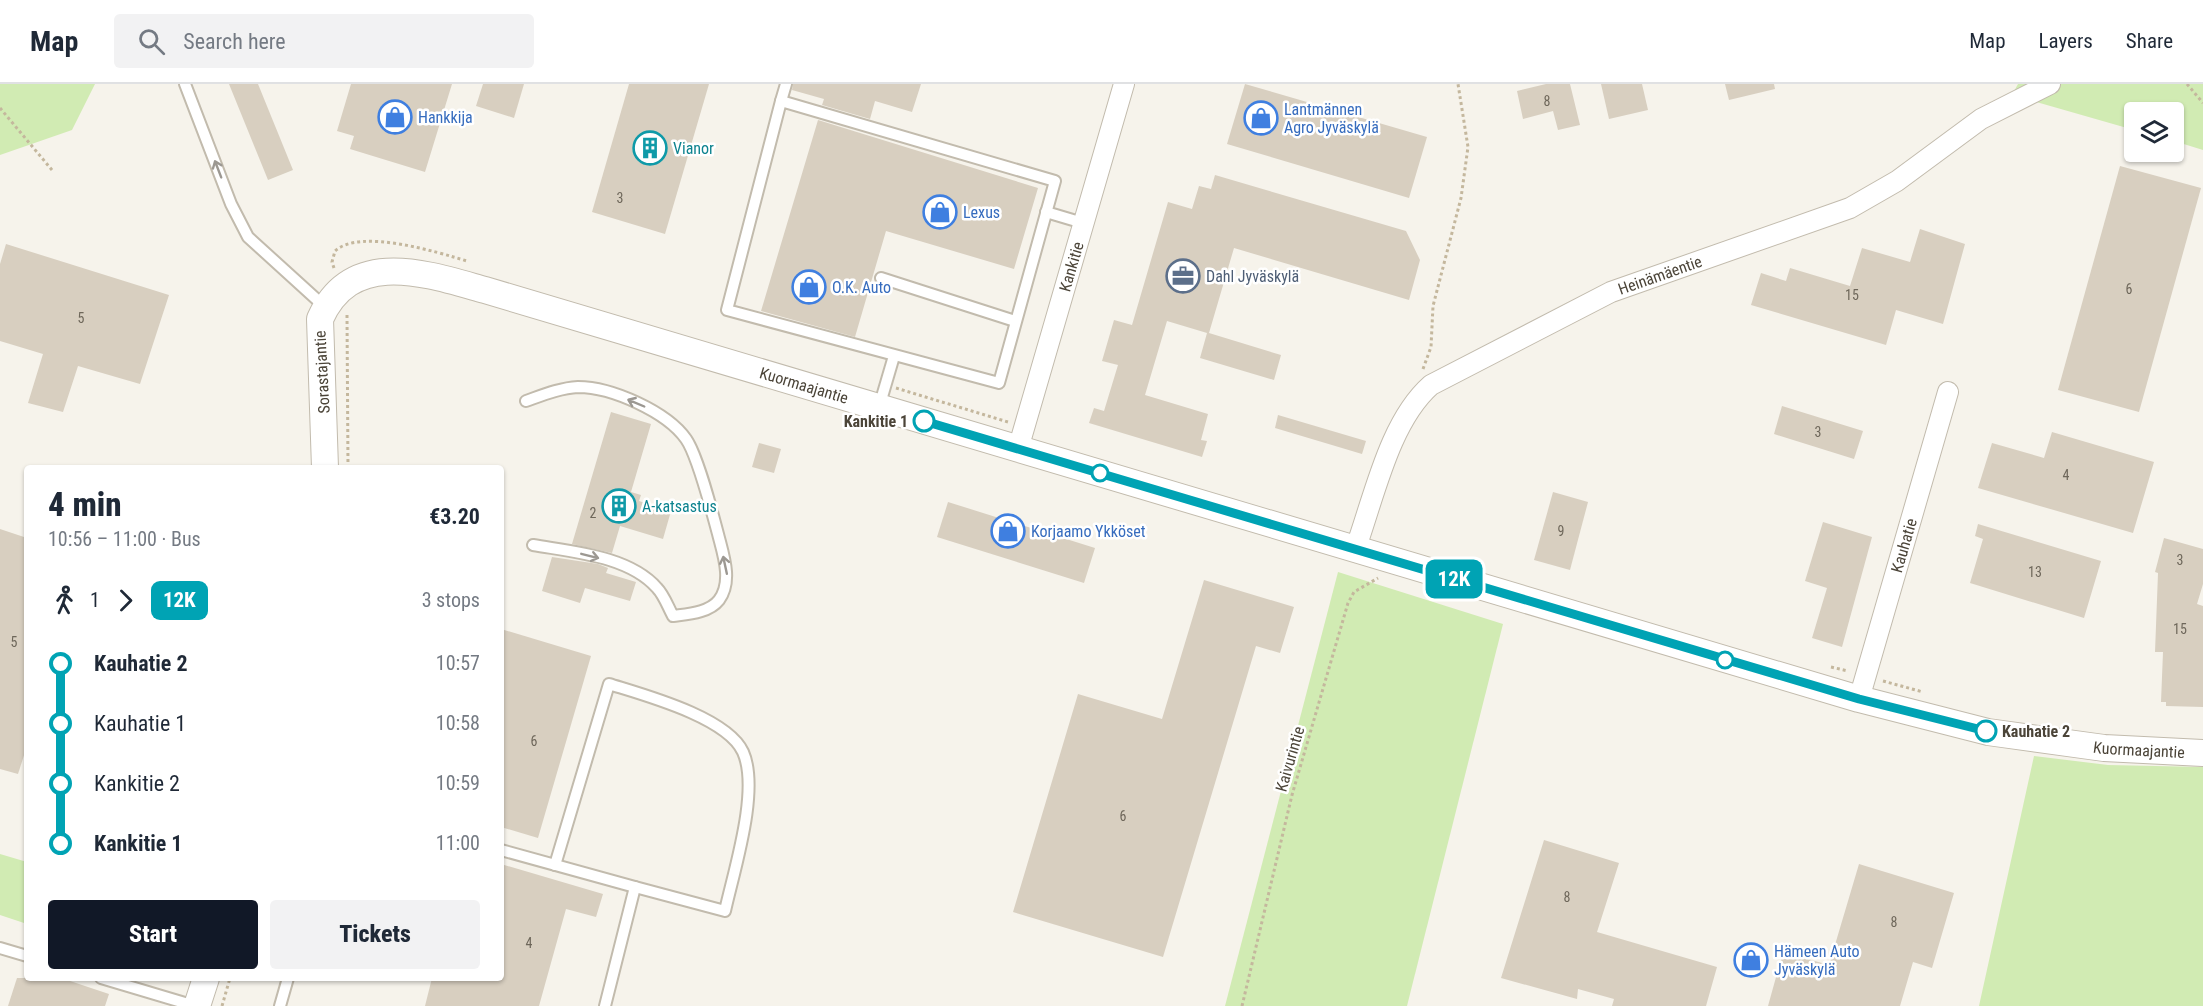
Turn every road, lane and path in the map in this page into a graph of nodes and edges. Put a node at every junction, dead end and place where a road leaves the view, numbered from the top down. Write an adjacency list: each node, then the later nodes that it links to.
1 (185, 84): 15 (lane, one-way to 1)
2 (786, 84): 7 (lane)
3 (1124, 84): 12 (street, Kankitie)
4 (1458, 84): 18 (path)
5 (2050, 84): 18 (street, Heinämäentie)
6 (2187, 84): 8 (path)
7 (781, 101): 11 (lane); 17 (lane)
8 (2203, 103)
9 (0, 108): 10 (path)
10 (52, 170)
11 (1046, 212): 12 (lane); 16 (lane)
12 (1083, 223): 22 (street, Kankitie)
13 (414, 272): 15 (street, Sorastajantie); 21 (street, Kuormaajantie)
14 (881, 278): 16 (lane)
15 (325, 307): 23 (street, Sorastajantie)
16 (1015, 321): 17 (lane)
17 (894, 356): 21 (lane)
18 (1431, 385): 25 (street, Heinämäentie)
19 (1948, 392): 28 (street, Kauhatie)
20 (526, 401): 24 (lane, one-way to 20)
21 (878, 408): 22 (street, Kuormaajantie)
22 (1018, 449): 25 (street, Kuormaajantie)
23 (325, 465)
24 (533, 545)
25 (1355, 550): 26 (street, Kuormaajantie)
26 (1384, 558): 28 (street, Kuormaajantie); 44 (path, Kaivurintie)
27 (1821, 664): 28 (path)
28 (1863, 688): 29 (path); 30 (street, Kuormaajantie)
29 (1934, 695)
30 (2203, 753)
31 (504, 851): 32 (lane)
32 (555, 865): 33 (lane); 33 (lane)
33 (635, 888): 43 (lane)
34 (0, 948): 35 (lane)
35 (24, 955)
36 (111, 981): 40 (lane)
37 (205, 981): 40 (street)
38 (229, 981): 41 (path)
39 (287, 981): 42 (lane)
40 (196, 1006)
41 (222, 1006)
42 (280, 1006)
43 (605, 1006)
44 (1242, 1006)

